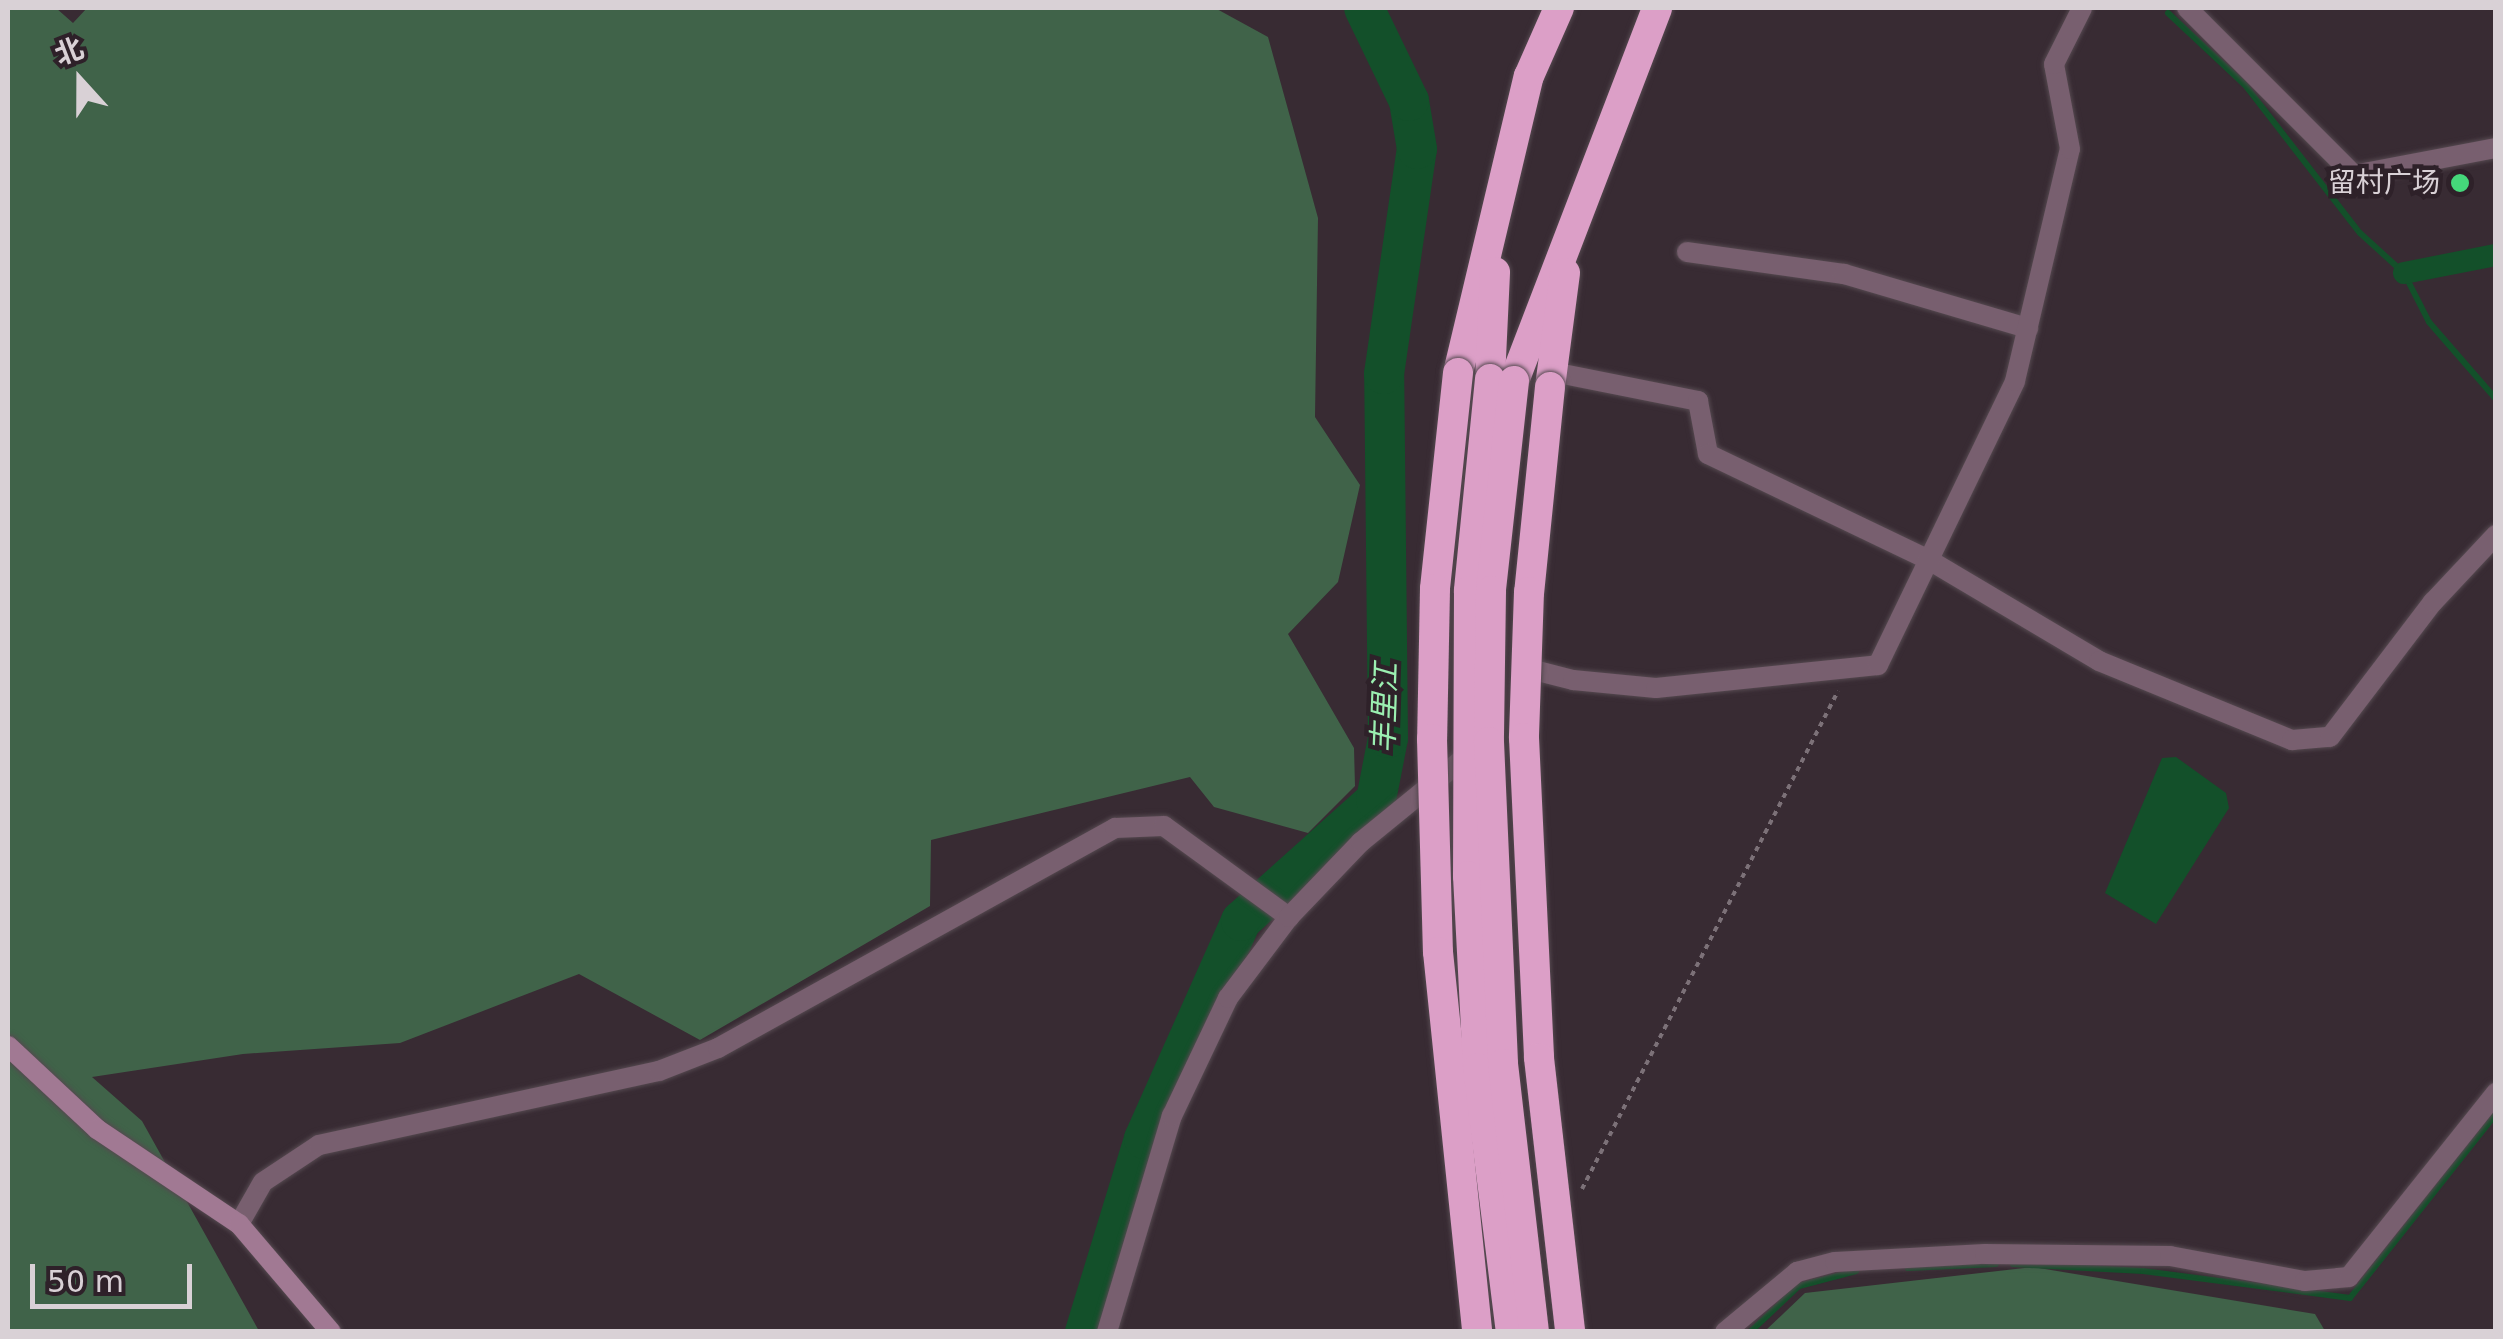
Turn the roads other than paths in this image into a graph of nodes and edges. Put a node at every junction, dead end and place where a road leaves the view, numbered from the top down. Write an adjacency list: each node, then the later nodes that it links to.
1 (1559, 8): 6 (highway)
2 (1657, 8): 7 (highway)
3 (2082, 8): 9 (street)
4 (2186, 8): 5 (street)
5 (2496, 148)
6 (1499, 189): 10 (highway); 22 (highway, bridge)
7 (1573, 216): 10 (highway); 11 (highway)
8 (1687, 252): 9 (street)
9 (2028, 328): 13 (street)
10 (1502, 380): 23 (highway, bridge); 24 (highway, bridge)
11 (1557, 380): 13 (street); 25 (highway, bridge)
12 (2496, 535): 13 (street)
13 (1929, 560): 14 (street)
14 (1526, 668)
15 (1504, 718): 16 (street)
16 (1284, 913): 19 (street); 21 (street)
17 (8, 1046): 19 (street)
18 (2496, 1093): 26 (street)
19 (238, 1224): 20 (street)
20 (331, 1332)
21 (1107, 1332)
22 (1477, 1332)
23 (1511, 1332)
24 (1534, 1332)
25 (1570, 1332)
26 (1726, 1332)

